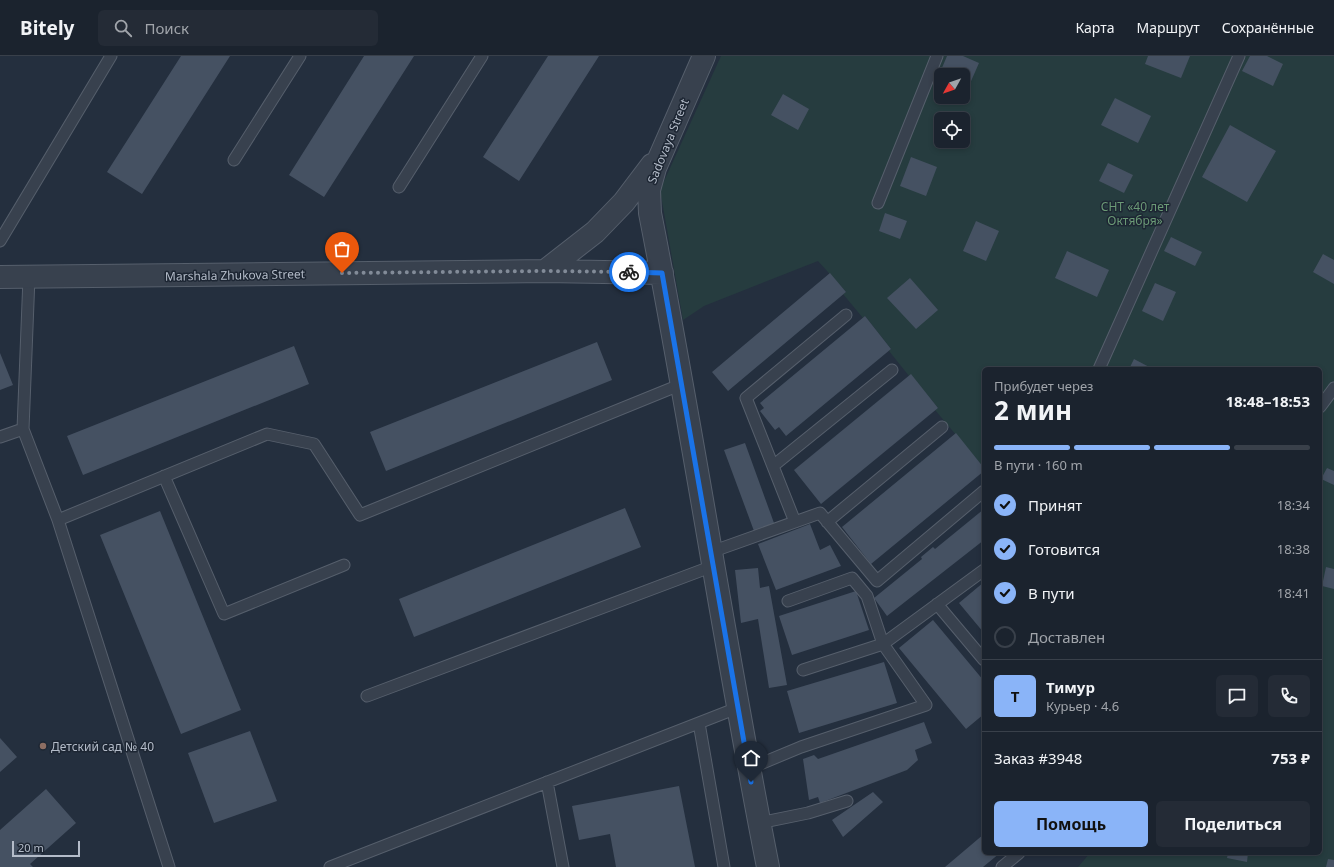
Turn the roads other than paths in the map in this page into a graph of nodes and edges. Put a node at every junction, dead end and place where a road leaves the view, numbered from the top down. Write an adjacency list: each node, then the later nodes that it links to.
1 (111, 56): 11 (lane)
2 (300, 56): 8 (lane)
3 (482, 56): 9 (lane)
4 (704, 56): 7 (street, Sadovaya Street)
5 (937, 56): 10 (lane)
6 (1239, 56): 17 (lane)
7 (662, 151): 12 (street); 13 (street, Sadovaya Street)
8 (234, 160)
9 (399, 187)
10 (878, 204)
11 (0, 241)
12 (545, 271): 13 (street, Marshala Zhukova Street); 15 (street, Marshala Zhukova Street)
13 (662, 273): 19 (street, Sadovaya Street)
14 (0, 277): 15 (street, Marshala Zhukova Street)
15 (29, 277): 23 (lane)
16 (846, 315): 25 (lane)
17 (1100, 367)
18 (892, 370): 25 (lane)
19 (682, 384): 26 (lane); 31 (street, Sadovaya Street)
20 (1334, 388): 21 (lane)
21 (1322, 404)
22 (942, 427): 30 (lane)
23 (23, 429): 24 (lane); 28 (lane)
24 (0, 437)
25 (773, 466): 29 (lane)
26 (164, 476): 28 (lane); 32 (lane)
27 (982, 493): 30 (lane)
28 (58, 520): 47 (lane)
29 (795, 522): 30 (lane); 31 (lane)
30 (827, 522)
31 (712, 559): 39 (lane); 40 (street, Sadovaya Street)
32 (344, 565)
33 (982, 571): 35 (lane)
34 (788, 600): 36 (lane)
35 (938, 604): 36 (lane); 37 (lane)
36 (883, 644): 38 (lane); 42 (lane)
37 (982, 658)
38 (803, 670)
39 (367, 696)
40 (737, 708): 41 (lane); 42 (street, Sadovaya Street)
41 (699, 722): 43 (lane); 50 (lane)
42 (748, 769): 45 (street, Sadovaya Street)
43 (547, 782): 48 (lane); 49 (lane)
44 (847, 801): 45 (lane)
45 (759, 823): 51 (street, Sadovaya Street)
46 (1017, 855): 52 (lane)
47 (170, 867)
48 (330, 867)
49 (563, 867)
50 (724, 867)
51 (768, 867)
52 (1002, 867)

